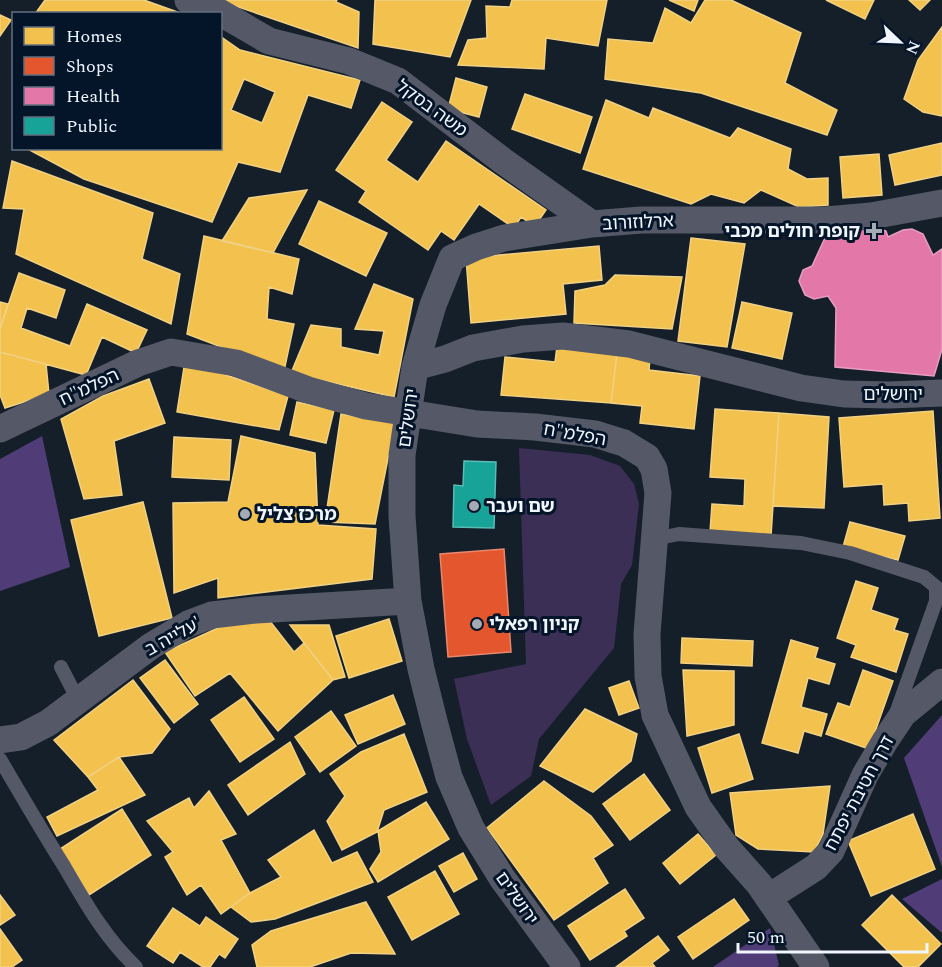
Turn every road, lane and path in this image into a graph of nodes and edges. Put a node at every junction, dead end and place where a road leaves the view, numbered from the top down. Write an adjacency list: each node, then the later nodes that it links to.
1 (188, 0): 2 (street, משה בסקל)
2 (219, 12)
3 (222, 14): 5 (street, משה בסקל)
4 (942, 203): 5 (street, ארלוזורוב)
5 (592, 224): 6 (street, ארלוזורוב)
6 (415, 367): 7 (street, ירושלים); 10 (street, ירושלים)
7 (942, 393)
8 (0, 429): 9 (street, הפלמ"ח)
9 (654, 539): 15 (lane); 17 (street, הפלמ"ח)
10 (408, 601): 13 (street, עלייה ב'); 19 (street, ירושלים)
11 (61, 667): 13 (lane)
12 (942, 682): 15 (street, דרך חטיבת יפתח)
13 (78, 700): 14 (street, עלייה ב')
14 (0, 740)
15 (885, 741): 17 (street, דרך חטיבת יפתח)
16 (0, 759): 18 (lane)
17 (769, 897): 20 (street, הפלמ"ח)
18 (136, 967)
19 (567, 967)
20 (816, 967)

